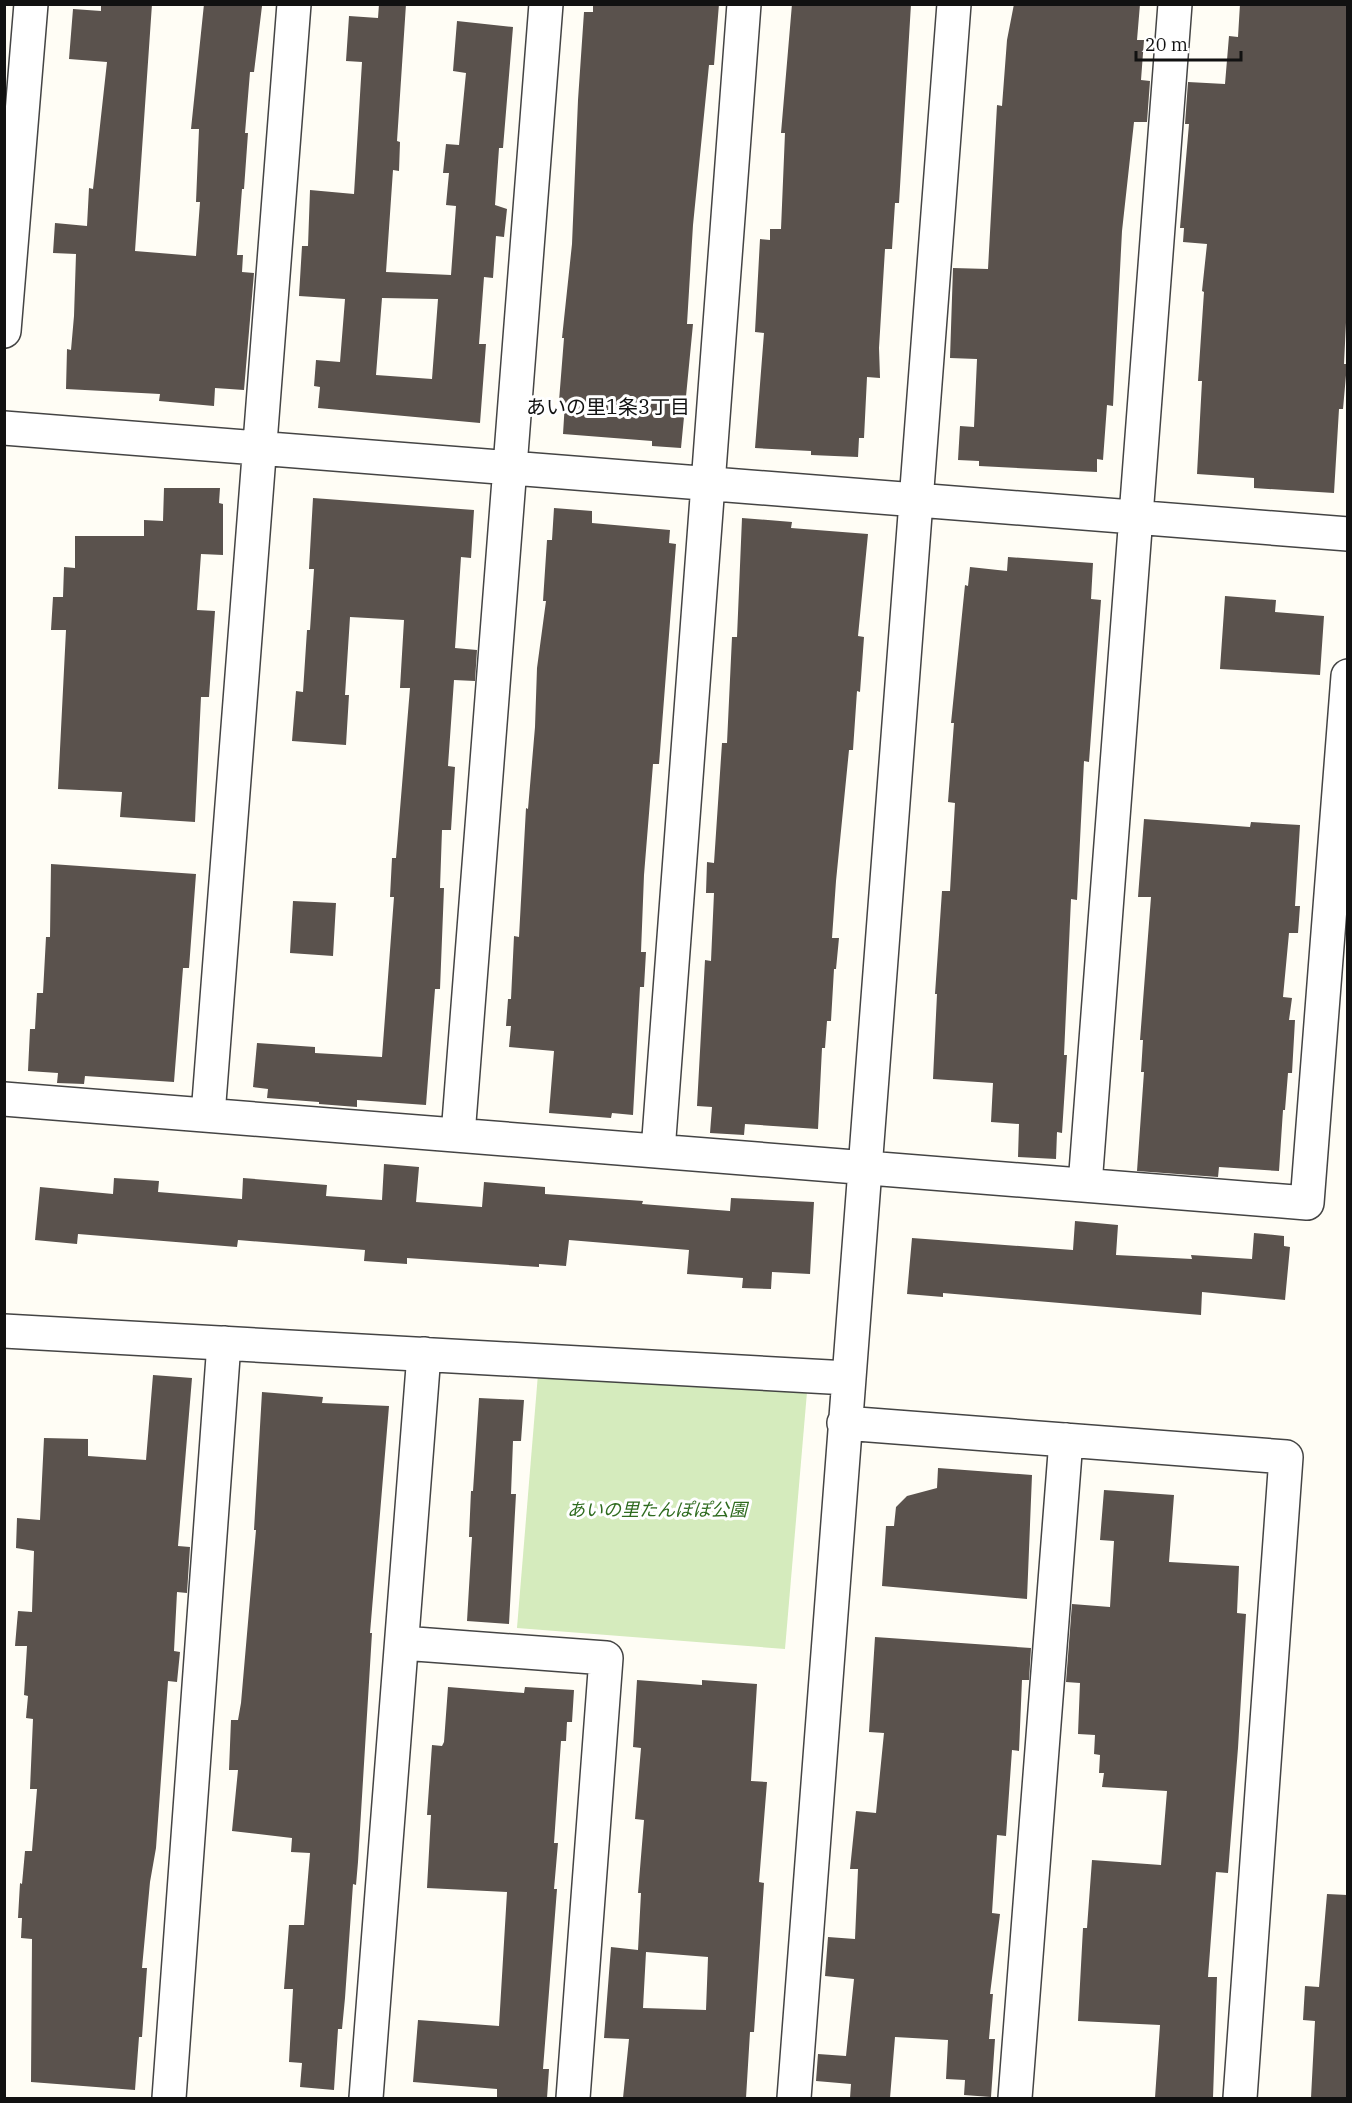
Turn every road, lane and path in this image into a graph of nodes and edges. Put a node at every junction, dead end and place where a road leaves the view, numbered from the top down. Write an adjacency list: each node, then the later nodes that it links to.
1 (31, 4): 7 (street)
2 (294, 4): 10 (street)
3 (546, 4): 11 (street)
4 (744, 4): 12 (street)
5 (954, 4): 13 (street)
6 (1175, 4): 14 (street)
7 (11, 183): 8 (street)
8 (4, 332)
9 (4, 428): 10 (street)
10 (259, 447): 11 (street); 18 (street)
11 (511, 467): 12 (street); 19 (street)
12 (707, 482): 13 (street); 20 (street)
13 (916, 499): 14 (street); 21 (street)
14 (1137, 518): 15 (street); 22 (street)
15 (1347, 534)
16 (1347, 676): 22 (street)
17 (4, 1099): 18 (street)
18 (208, 1115): 19 (street)
19 (458, 1135): 20 (street)
20 (658, 1151): 21 (street)
21 (864, 1167): 22 (street); 26 (street)
22 (1085, 1185)
23 (4, 1331): 24 (street)
24 (224, 1344): 25 (street); 30 (street)
25 (424, 1354): 26 (street); 29 (street)
26 (848, 1378): 27 (street)
27 (844, 1423): 28 (street); 33 (street)
28 (1066, 1440): 34 (street); 35 (street)
29 (402, 1643): 31 (street); 32 (street)
30 (169, 2098)
31 (366, 2098)
32 (573, 2098)
33 (794, 2098)
34 (1015, 2098)
35 (1240, 2098)

